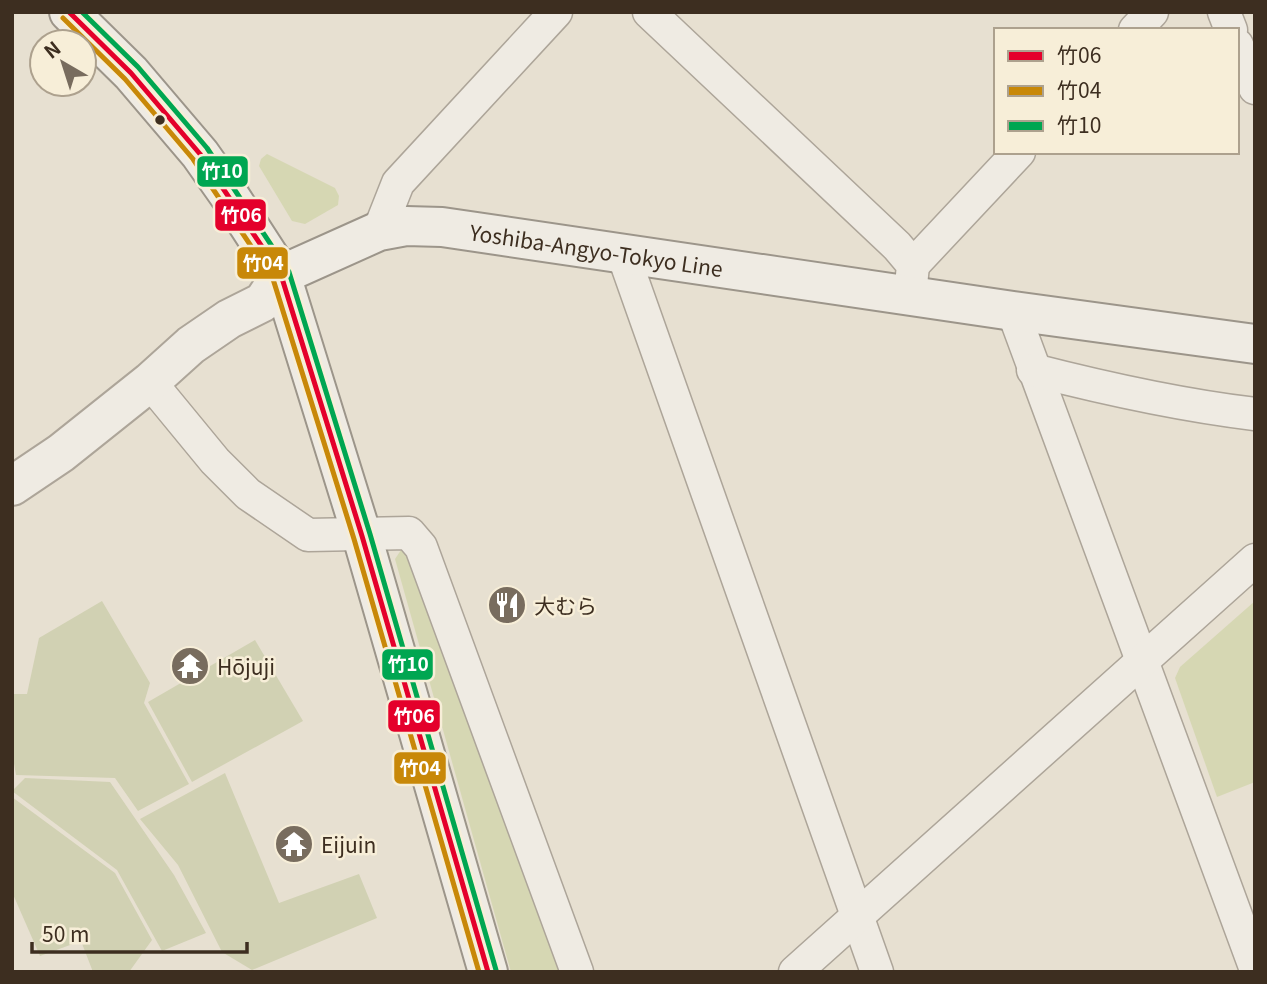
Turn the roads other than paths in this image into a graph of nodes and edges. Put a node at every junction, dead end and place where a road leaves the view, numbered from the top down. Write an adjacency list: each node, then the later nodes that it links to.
1 (69, 12): 11 (main road)
2 (556, 12): 9 (street)
3 (649, 12): 12 (street)
4 (1152, 12): 5 (street)
5 (1137, 28)
6 (1239, 50): 7 (street)
7 (1255, 88)
8 (1017, 154): 12 (street)
9 (379, 231): 10 (main road, Yoshiba-Angyo-Tokyo Line); 11 (main road, Yoshiba-Angyo-Tokyo Line)
10 (623, 254): 12 (main road, Yoshiba-Angyo-Tokyo Line); 22 (street)
11 (281, 275): 16 (main road); 19 (main road)
12 (911, 280): 13 (main road, Yoshiba-Angyo-Tokyo Line)
13 (1013, 311): 14 (main road, Yoshiba-Angyo-Tokyo Line); 15 (street)
14 (1255, 344)
15 (1034, 370): 17 (street); 21 (street)
16 (150, 382): 18 (main road); 19 (street)
17 (1255, 414)
18 (12, 486)
19 (362, 536): 24 (main road); 25 (street)
20 (1255, 560): 21 (street)
21 (1142, 661): 22 (street); 23 (street)
22 (857, 917): 26 (street); 27 (street)
23 (1255, 967)
24 (488, 972)
25 (578, 972)
26 (795, 972)
27 (877, 972)

